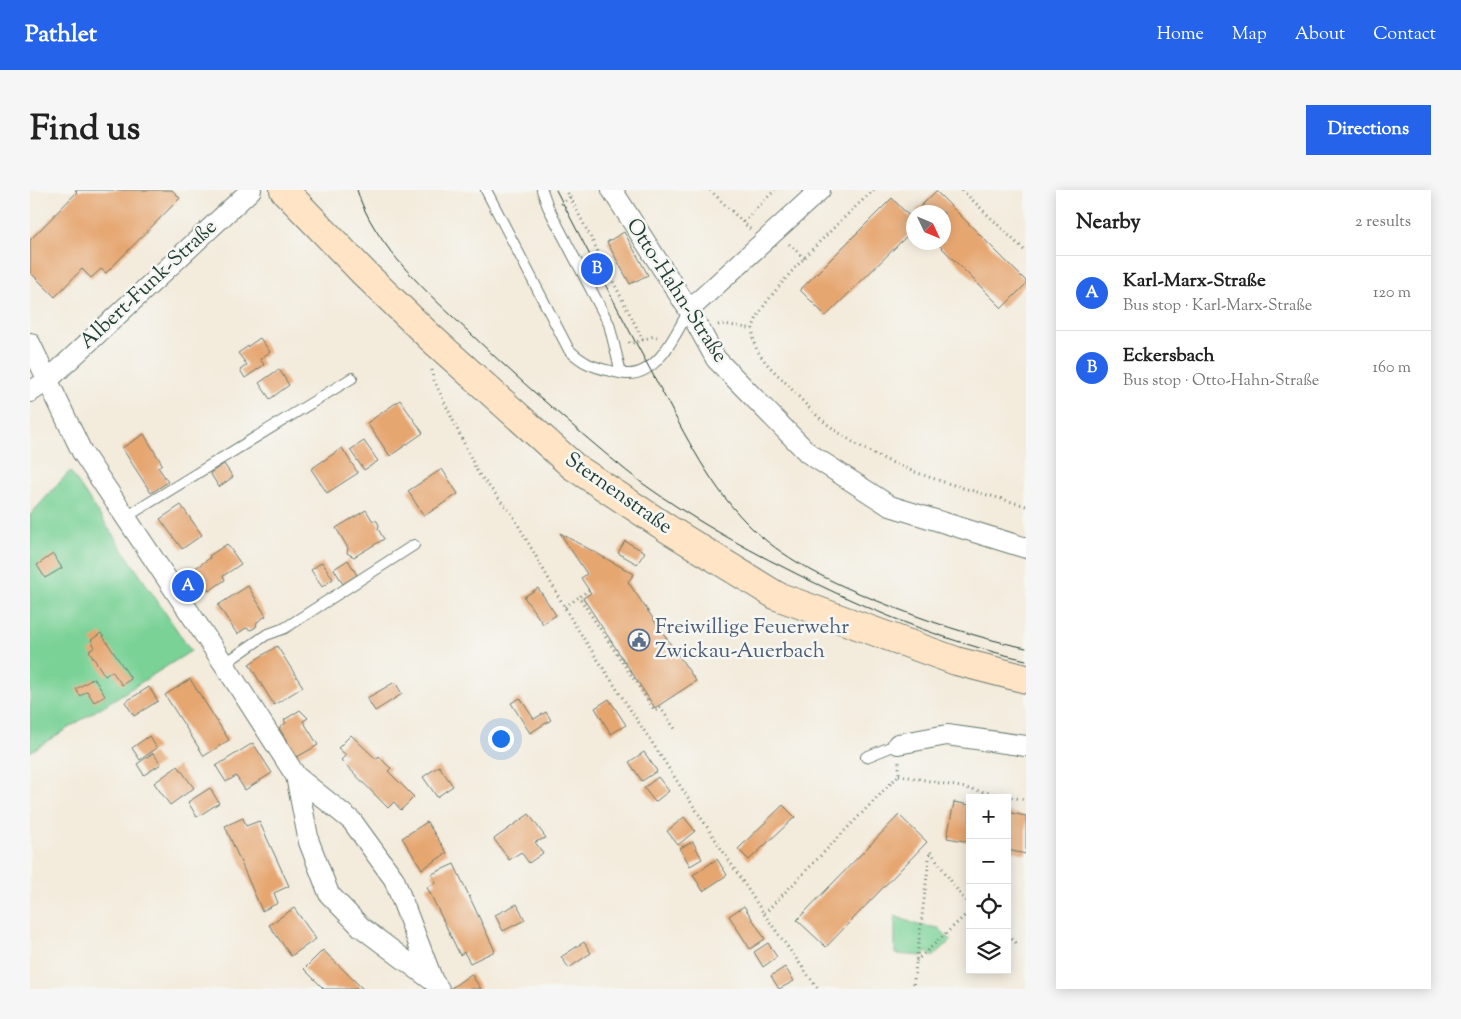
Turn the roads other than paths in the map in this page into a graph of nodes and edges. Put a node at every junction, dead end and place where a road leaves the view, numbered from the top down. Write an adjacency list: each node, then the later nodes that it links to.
1 (251, 190): 11 (street, Albert-Funk-Straße)
2 (284, 190): 17 (street, Sternenstraße)
3 (486, 190): 9 (lane)
4 (542, 190): 9 (lane)
5 (612, 190): 7 (street, Otto-Hahn-Straße)
6 (820, 190): 7 (street)
7 (689, 310): 9 (lane); 15 (street, Otto-Hahn-Straße)
8 (30, 343): 11 (street)
9 (620, 373)
10 (352, 378): 13 (lane)
11 (47, 381): 12 (street, Albert-Funk-Straße); 13 (street)
12 (30, 392)
13 (126, 517): 16 (street)
14 (414, 545): 16 (lane)
15 (1026, 548)
16 (224, 664): 21 (street)
17 (1026, 679)
18 (898, 744): 19 (street); 20 (lane)
19 (1026, 746)
20 (866, 757)
21 (296, 776): 22 (street); 22 (street)
22 (436, 985)

